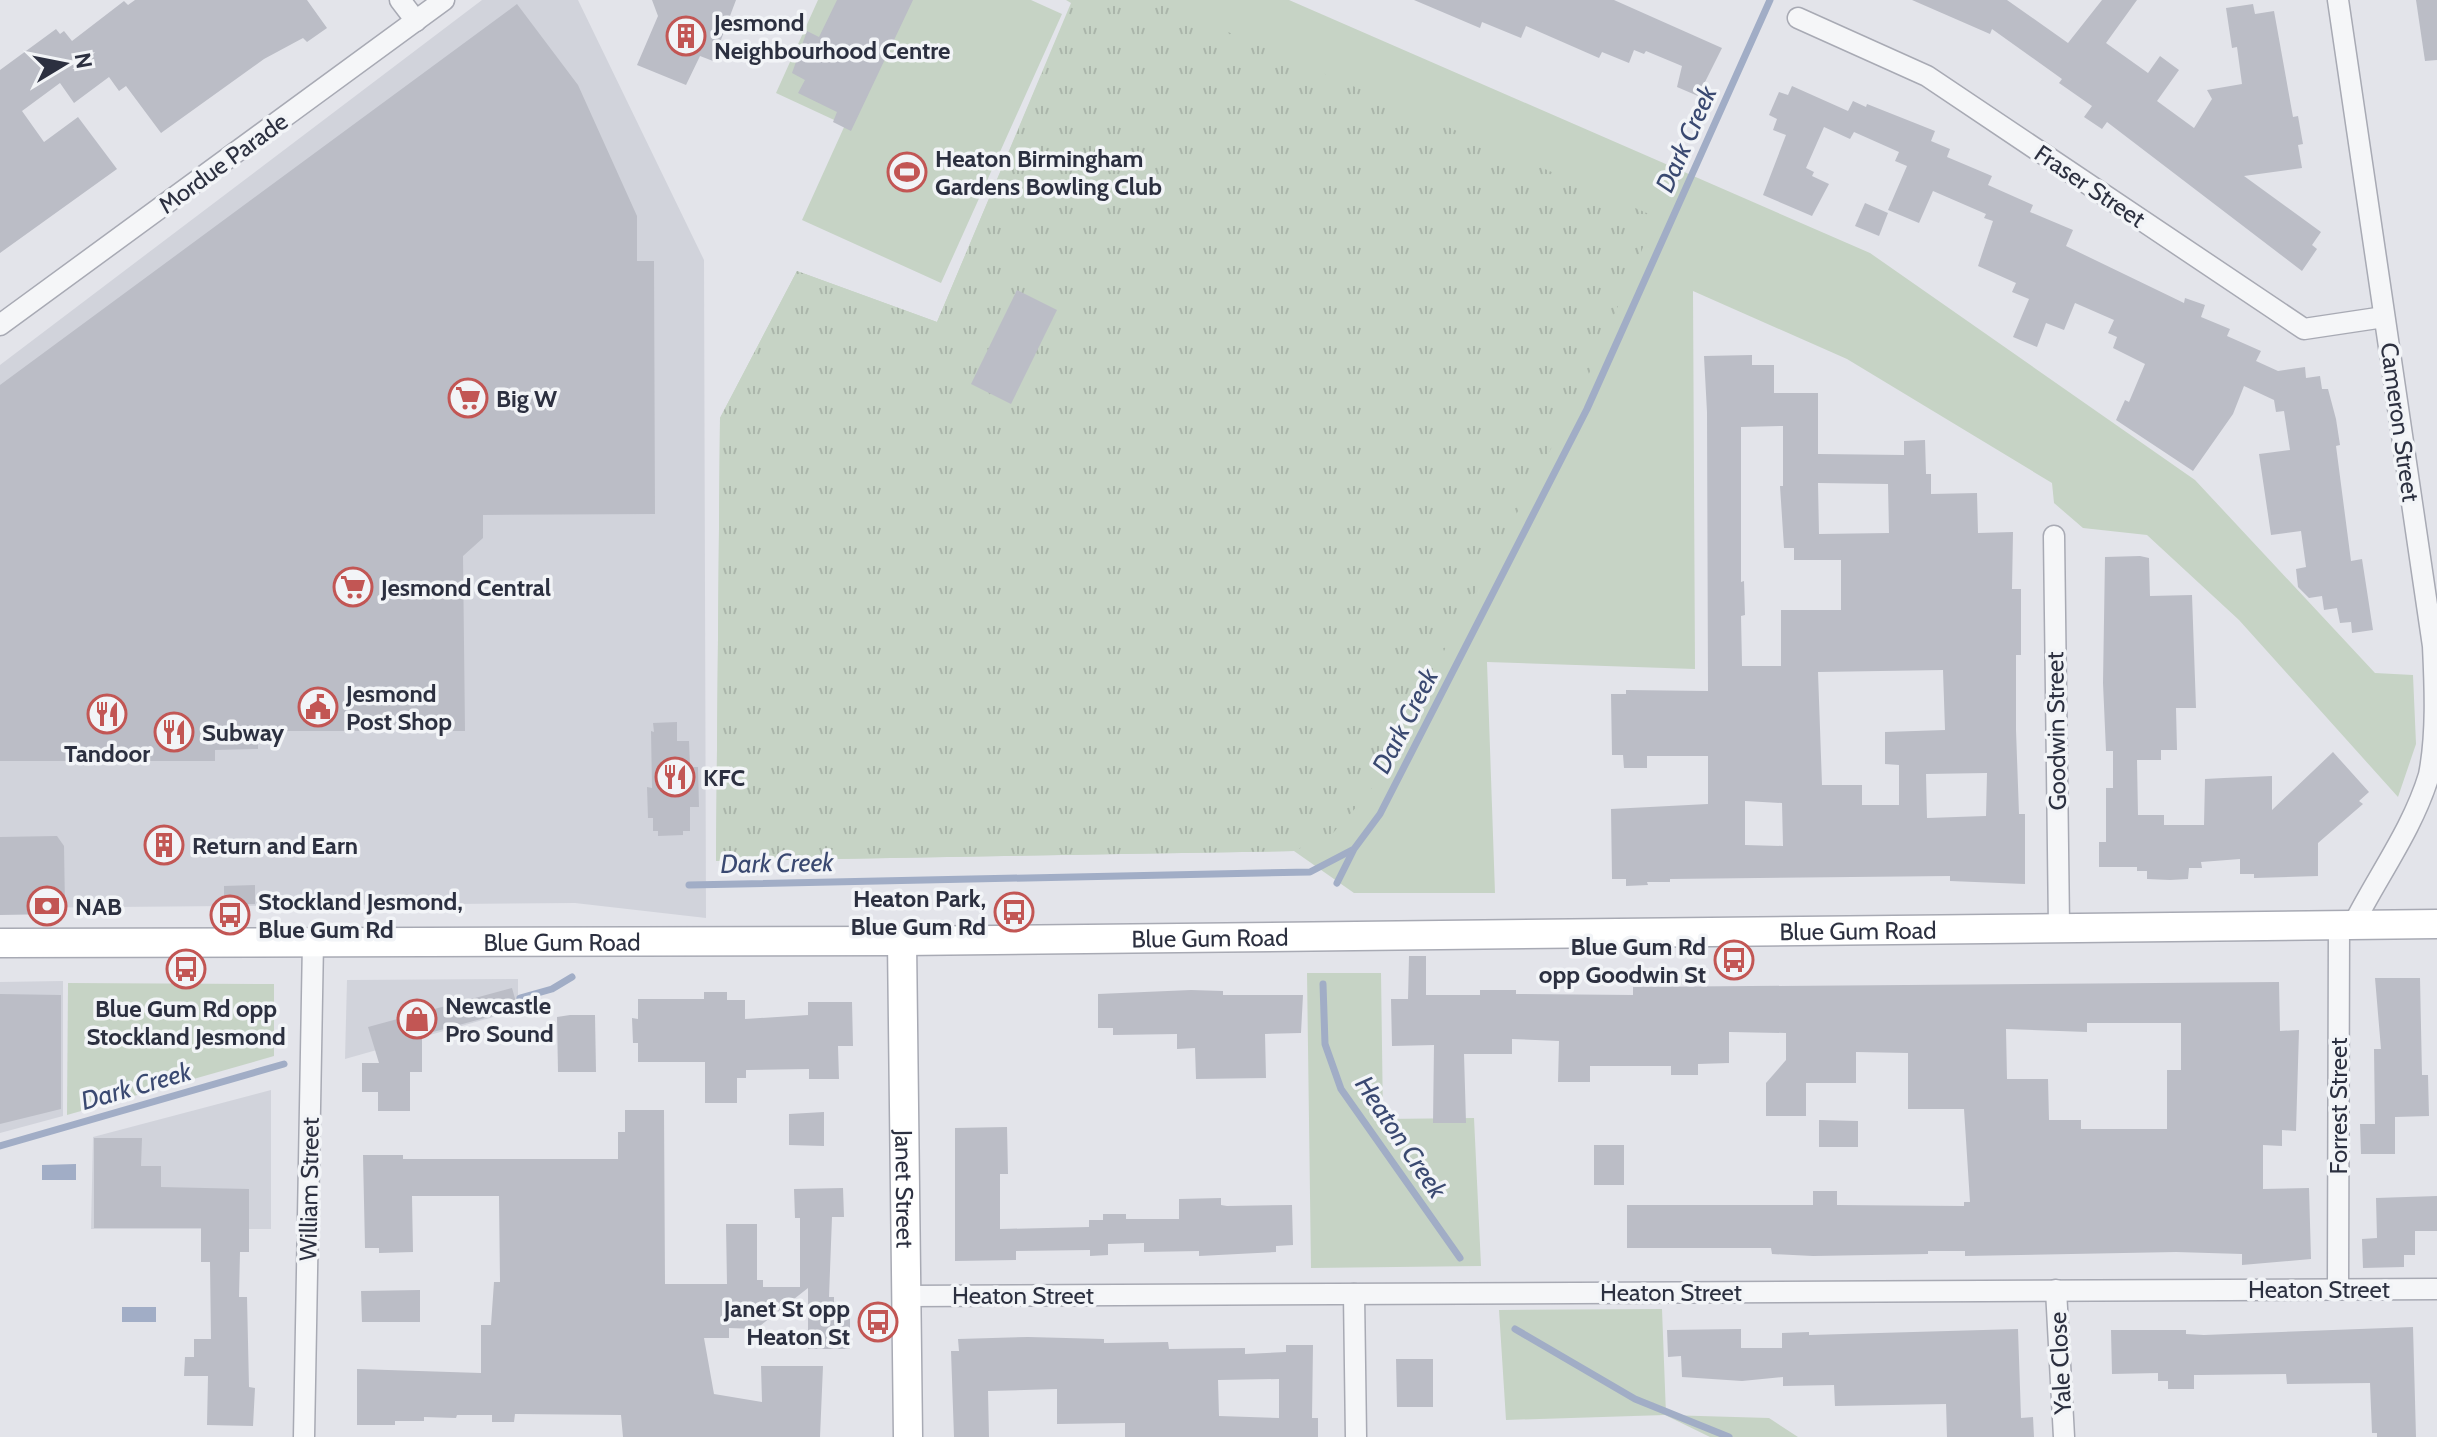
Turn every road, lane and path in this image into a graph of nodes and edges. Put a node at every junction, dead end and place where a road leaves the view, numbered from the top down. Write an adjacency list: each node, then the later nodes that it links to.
1 (400, 0): 5 (street)
2 (444, 0): 5 (street, Mordue Parade)
3 (2338, 0): 6 (street, Cameron Street)
4 (1798, 18): 6 (street, Fraser Street)
5 (416, 21): 7 (street, Mordue Parade)
6 (2384, 317): 9 (street, Cameron Street)
7 (0, 325)
8 (2054, 536): 10 (street, Goodwin Street)
9 (2346, 923): 10 (main road, Blue Gum Road); 11 (main road, Blue Gum Road); 15 (street, Forrest Street)
10 (2059, 926): 12 (main road, Blue Gum Road)
11 (2431, 926)
12 (902, 941): 13 (main road, Blue Gum Road); 19 (main road, Janet Street)
13 (313, 942): 14 (main road, Blue Gum Road); 20 (street, William Street)
14 (0, 943)
15 (2338, 1289): 16 (street, Heaton Street); 17 (street, Heaton Street)
16 (2437, 1289)
17 (2056, 1290): 18 (street, Heaton Street); 23 (street, Yale Close)
18 (1354, 1294): 19 (street, Heaton Street); 22 (street)
19 (906, 1296): 21 (main road, Janet Street)
20 (304, 1437)
21 (908, 1437)
22 (1356, 1437)
23 (2064, 1437)

